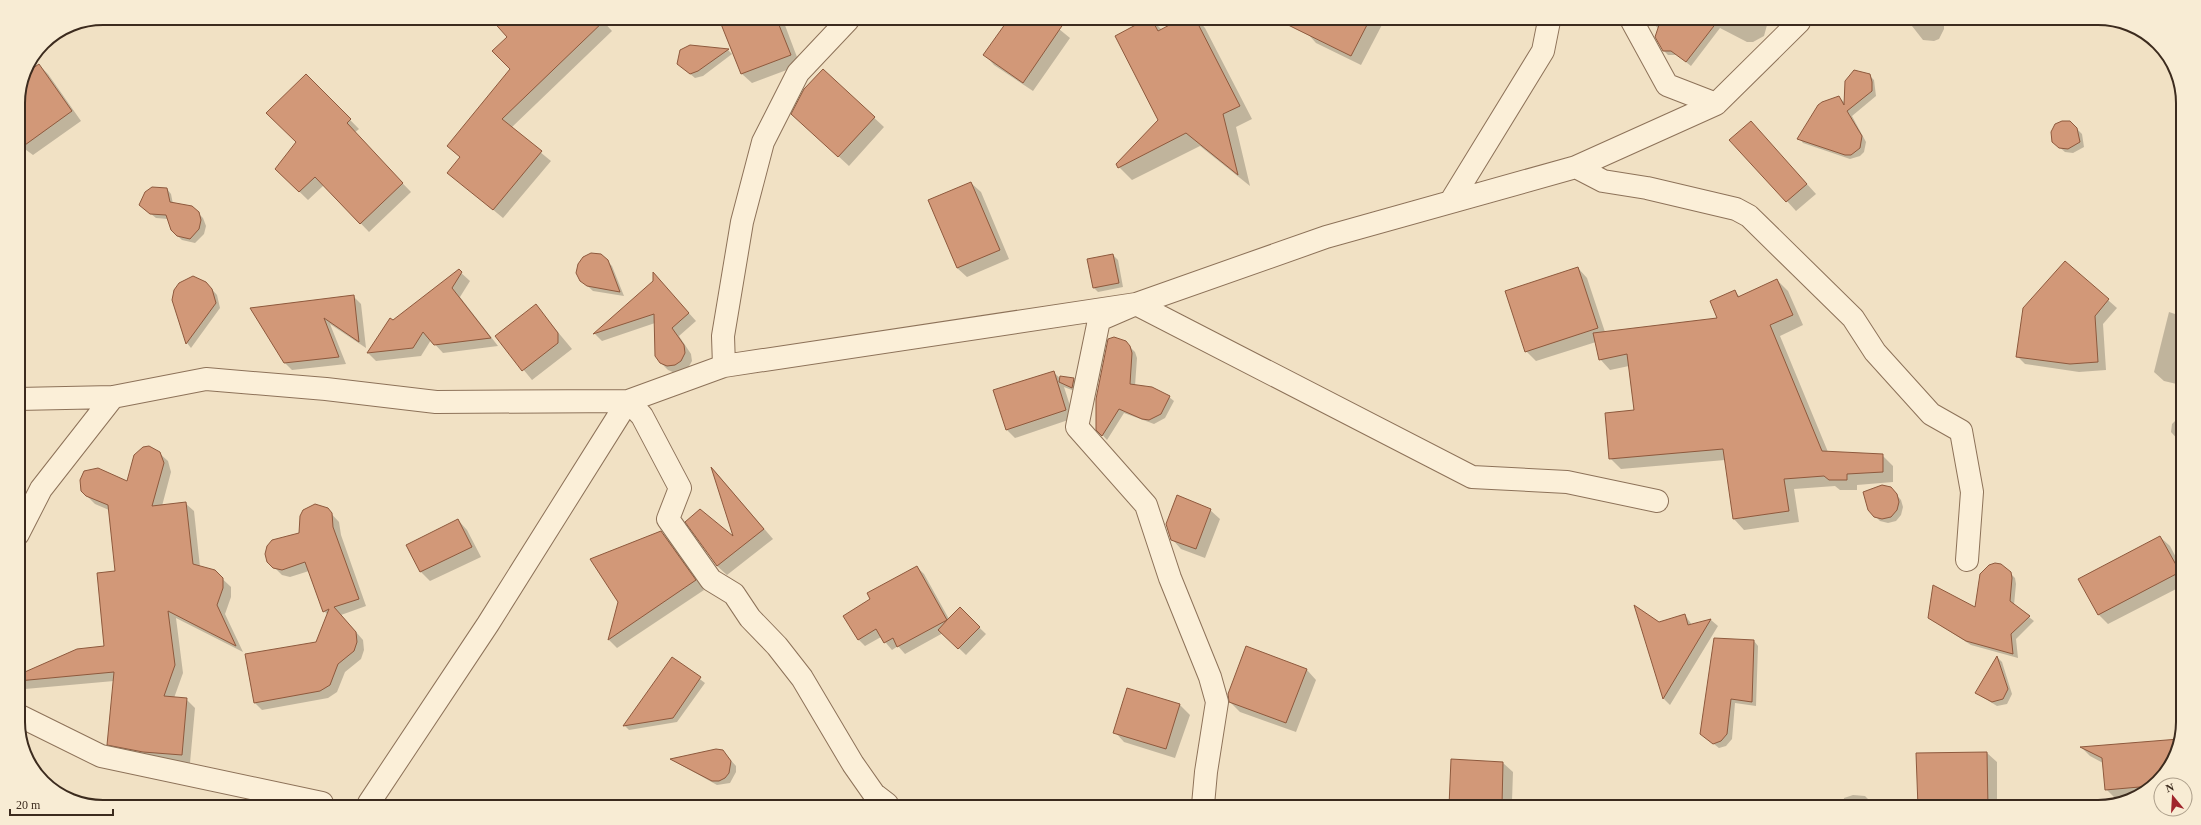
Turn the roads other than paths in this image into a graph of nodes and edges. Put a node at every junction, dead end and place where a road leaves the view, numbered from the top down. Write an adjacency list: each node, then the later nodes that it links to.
1 (843, 25): 9 (street)
2 (1548, 25): 7 (street)
3 (1634, 25): 5 (street)
4 (1796, 25): 5 (street)
5 (1716, 104): 6 (street)
6 (1576, 167): 7 (street); 15 (street)
7 (1451, 201): 8 (street)
8 (1136, 304): 9 (street); 13 (street); 20 (street)
9 (724, 366): 12 (street)
10 (113, 397): 11 (street); 12 (street); 14 (street)
11 (25, 399)
12 (628, 401): 18 (street); 19 (street)
13 (1657, 501)
14 (25, 521)
15 (1967, 560)
16 (25, 718): 17 (street)
17 (308, 800)
18 (371, 800)
19 (882, 800)
20 (1203, 800)

